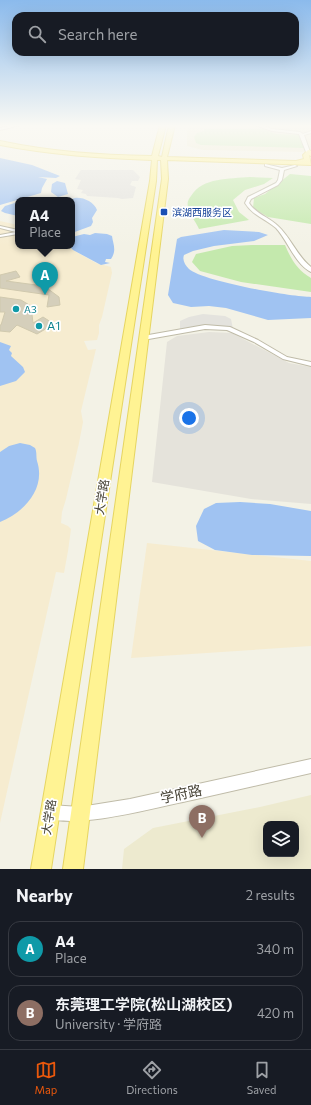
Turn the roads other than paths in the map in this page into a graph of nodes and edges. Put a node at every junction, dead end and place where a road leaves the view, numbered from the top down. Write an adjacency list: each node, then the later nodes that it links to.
1 (158, 166): 10 (main road, 大学路)
2 (159, 166): 11 (main road, 大学路)
3 (271, 166): 5 (street)
4 (292, 166): 5 (street)
5 (282, 169): 12 (street)
6 (0, 227): 7 (street)
7 (15, 231)
8 (15, 233): 9 (street)
9 (2, 238)
10 (138, 264): 11 (main road); 16 (main road, 大学路)
11 (153, 265): 13 (main road, 大学路)
12 (311, 270)
13 (143, 338): 14 (street); 17 (main road, 大学路)
14 (311, 364)
15 (311, 766): 17 (street, 学府路)
16 (50, 812): 17 (street, 学府路); 18 (main road, 大学路)
17 (80, 814): 19 (main road, 大学路)
18 (41, 869)
19 (73, 869)

